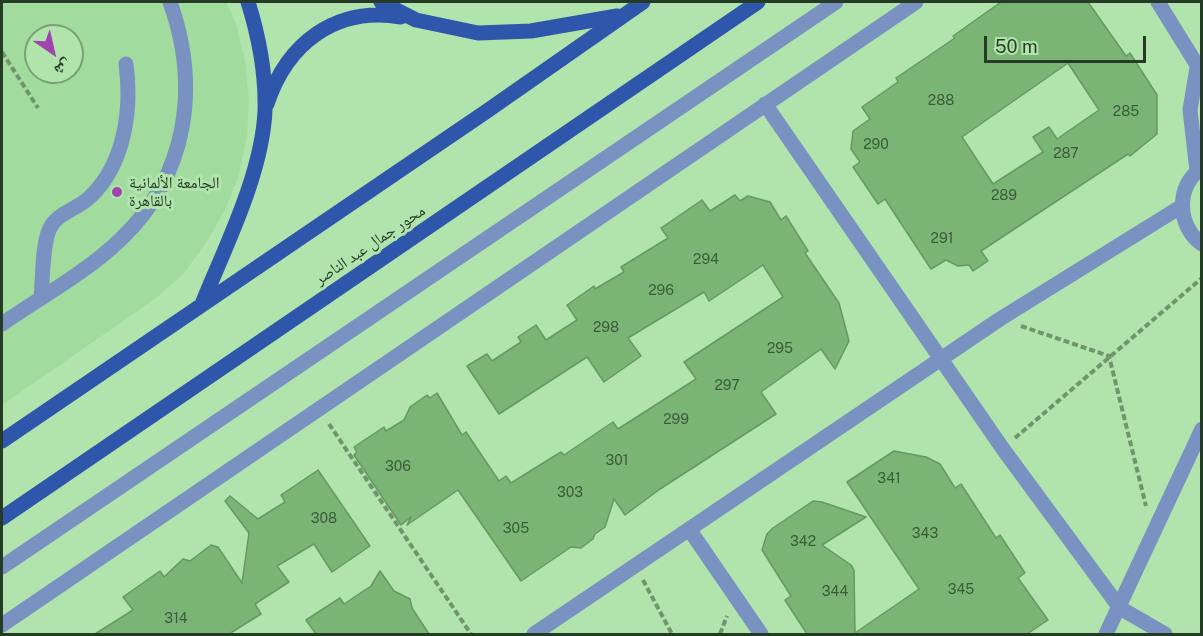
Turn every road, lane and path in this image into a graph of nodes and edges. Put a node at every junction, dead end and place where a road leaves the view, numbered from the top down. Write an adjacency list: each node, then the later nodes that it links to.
1 (170, 2): 21 (street)
2 (248, 2): 16 (main road)
3 (381, 2): 10 (main road)
4 (642, 2): 9 (main road)
5 (758, 2): 31 (main road, محور جمال عبد الناصر)
6 (836, 2): 35 (street)
7 (916, 2): 14 (street)
8 (1158, 2): 13 (street)
9 (623, 15): 10 (main road); 22 (main road)
10 (416, 20): 16 (main road)
11 (2, 52): 15 (path)
12 (126, 64): 21 (street)
13 (1199, 71): 17 (street)
14 (765, 104): 26 (street); 27 (street)
15 (38, 108)
16 (265, 111): 22 (main road)
17 (1199, 170): 18 (street)
18 (1182, 206): 19 (street); 23 (street)
19 (1202, 244)
20 (1202, 278): 25 (path)
21 (41, 297): 24 (street)
22 (202, 304): 29 (main road)
23 (1000, 319): 25 (path); 26 (street)
24 (4, 320)
25 (1109, 356): 30 (path); 33 (path)
26 (940, 358): 30 (street); 32 (street)
27 (318, 409): 37 (street); 38 (path)
28 (1202, 429): 33 (street)
29 (2, 441)
30 (1003, 449): 36 (street)
31 (3, 513)
32 (689, 529): 34 (street); 41 (street)
33 (1154, 536): 36 (street)
34 (634, 564): 39 (street); 40 (path)
35 (2, 567)
36 (1120, 608): 42 (street); 43 (street)
37 (2, 625)
38 (471, 634)
39 (534, 634)
40 (672, 634)
41 (761, 634)
42 (1106, 634)
43 (1165, 634)

